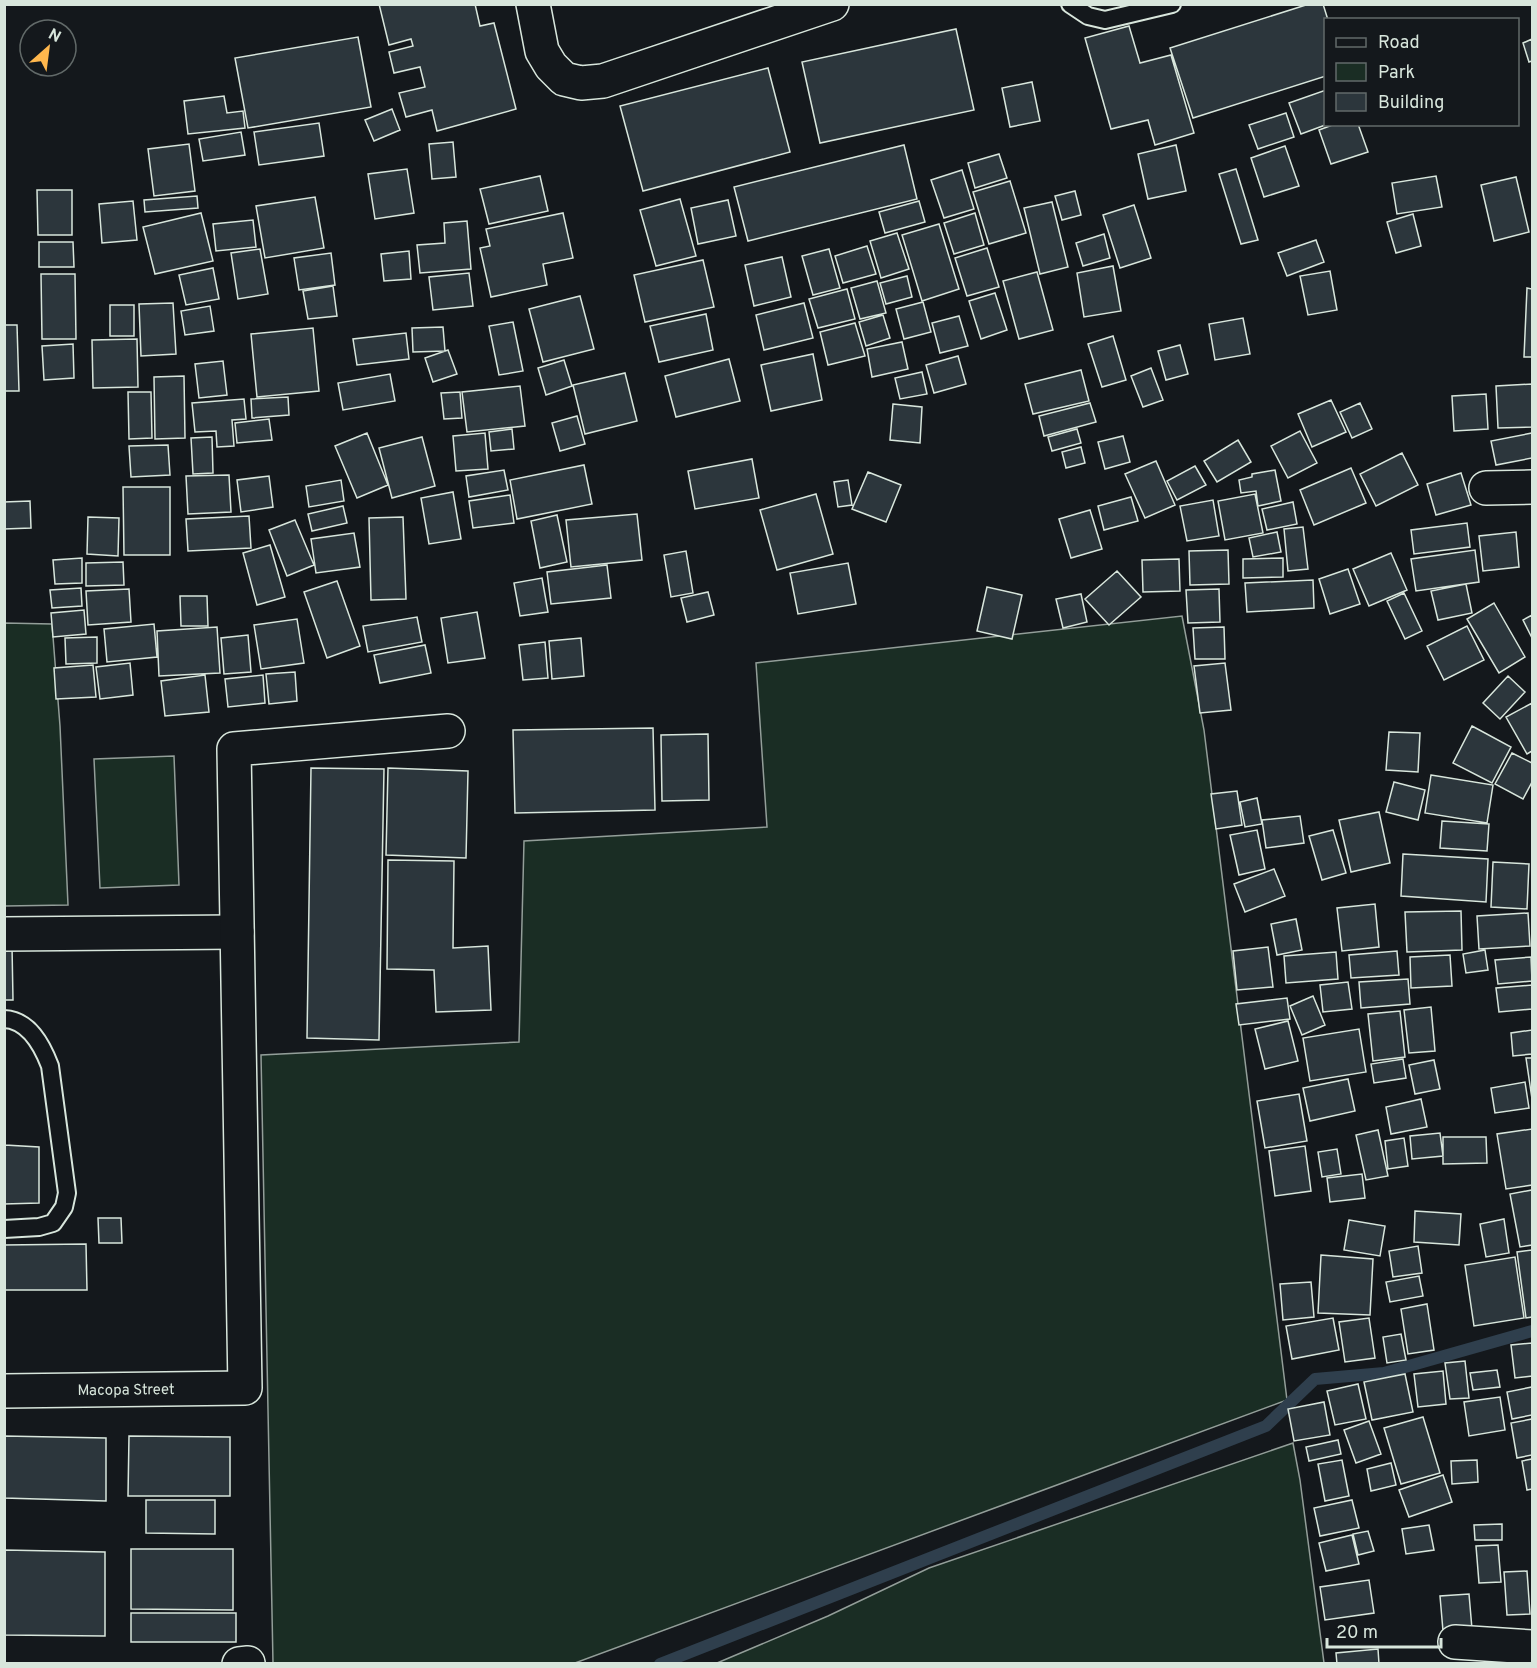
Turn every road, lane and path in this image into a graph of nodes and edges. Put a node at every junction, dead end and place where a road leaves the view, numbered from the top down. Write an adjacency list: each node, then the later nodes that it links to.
1 (533, 4): 2 (street)
2 (832, 4)
3 (1070, 4): 4 (lane)
4 (1172, 4)
5 (1533, 487): 6 (street)
6 (1486, 488)
7 (448, 731): 8 (street)
8 (237, 932): 9 (street); 12 (street, Macopa Street)
9 (4, 934)
10 (4, 1019): 11 (lane)
11 (4, 1229)
12 (4, 1391)
13 (1455, 1642): 14 (street)
14 (1533, 1647)
15 (248, 1663): 16 (street)
16 (239, 1664)

